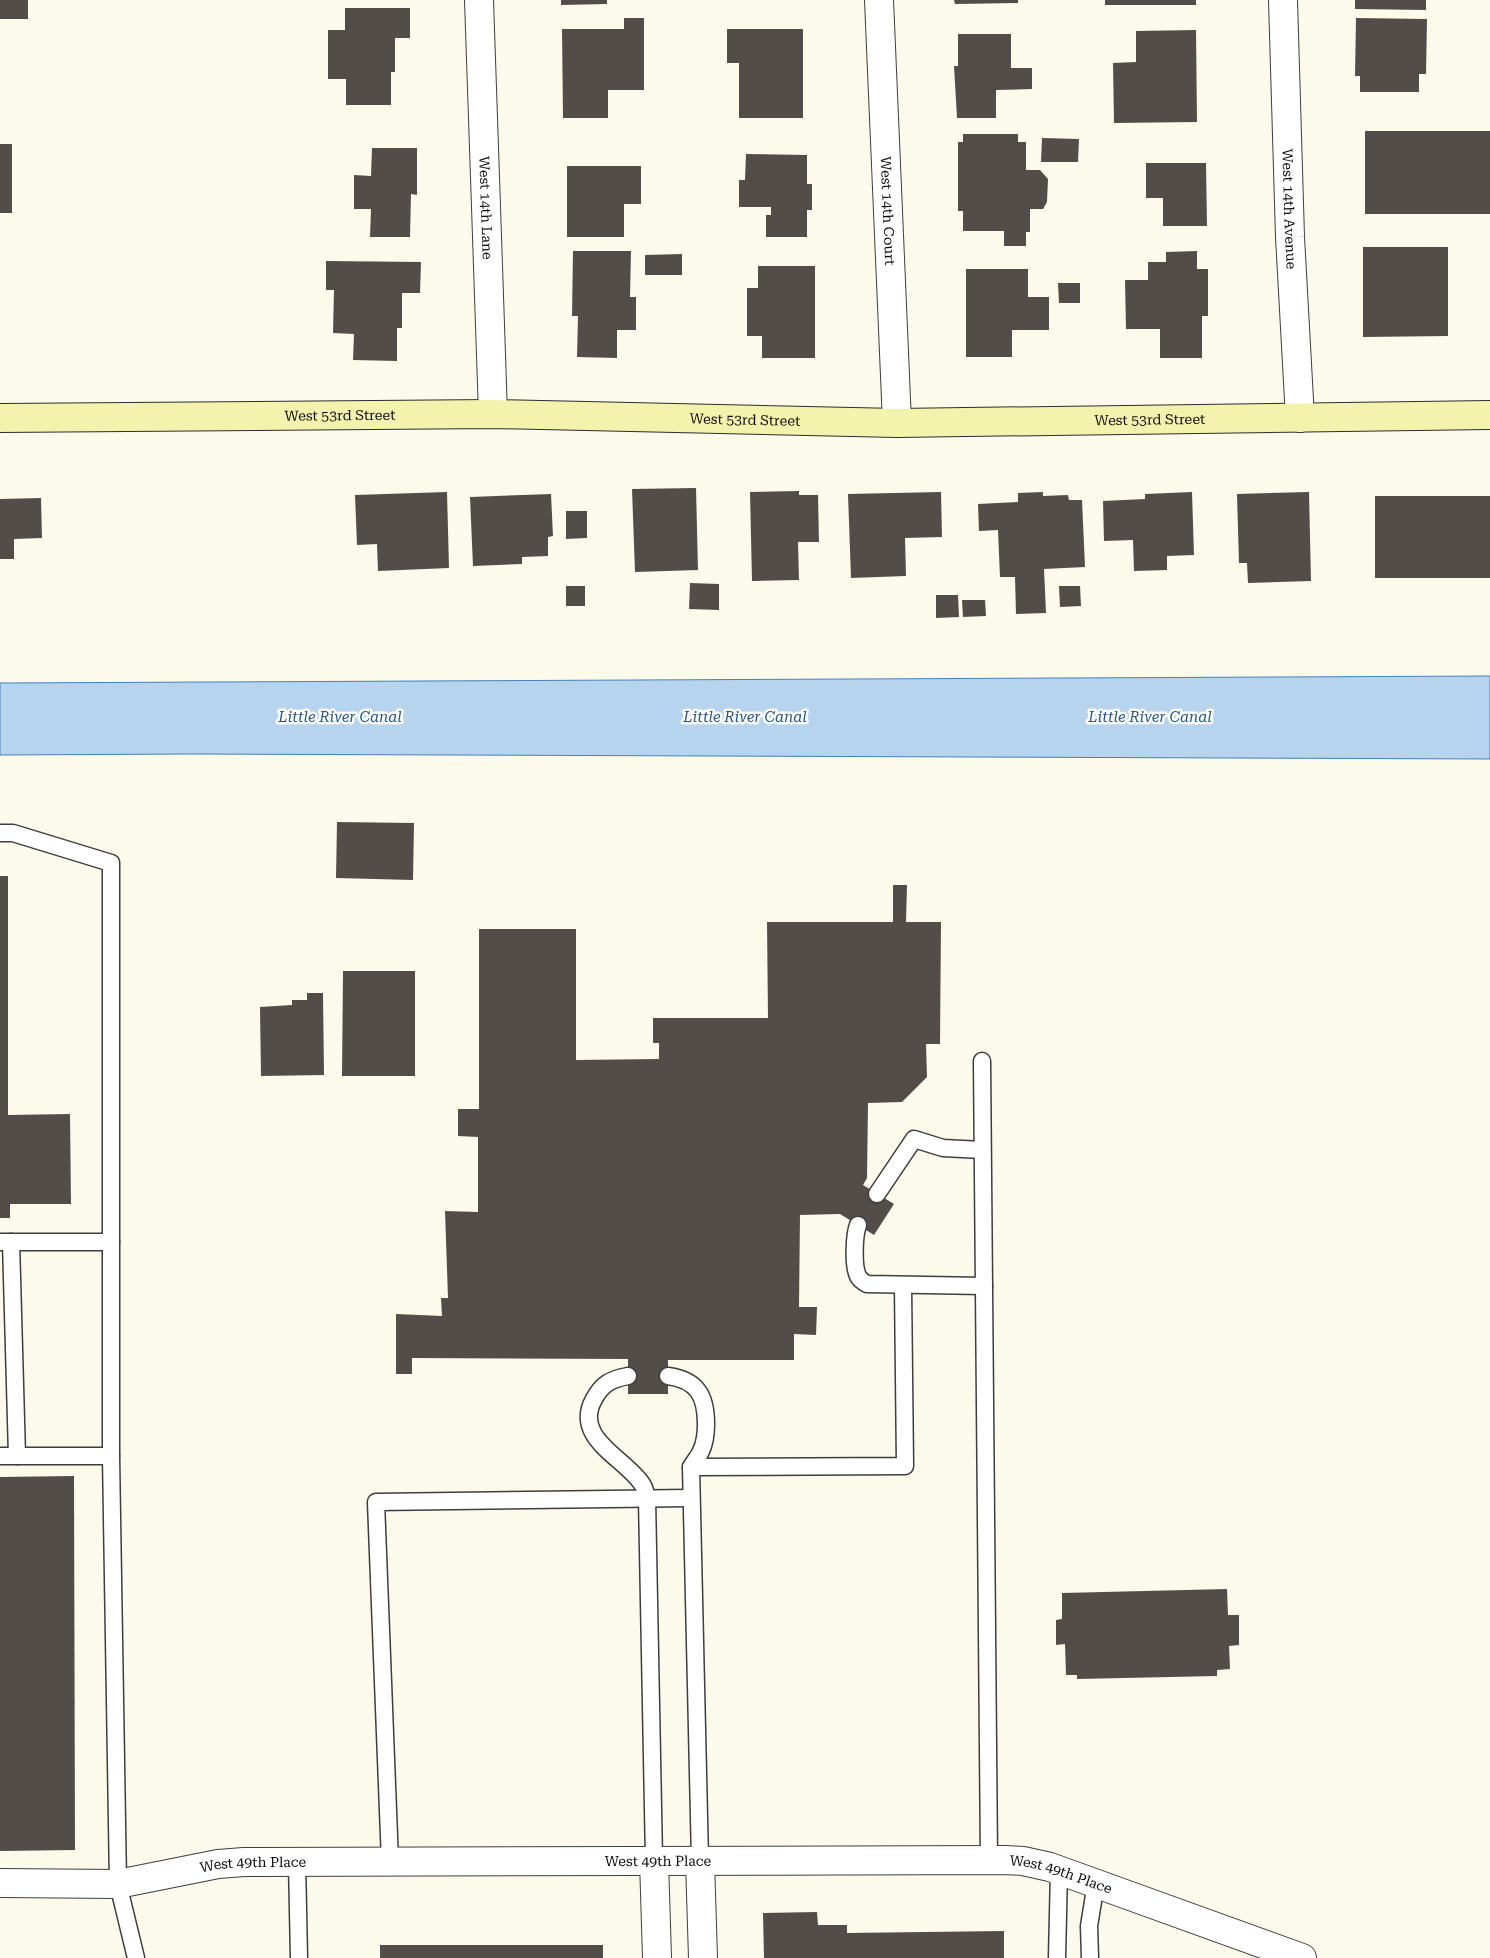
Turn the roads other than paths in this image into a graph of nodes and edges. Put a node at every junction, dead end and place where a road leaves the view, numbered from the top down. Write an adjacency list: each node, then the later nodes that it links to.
1 (479, 0): 4 (street, West 14th Lane)
2 (879, 0): 8 (street, West 14th Court)
3 (1283, 0): 7 (street, West 14th Avenue)
4 (493, 414): 6 (street, West 53rd Street); 8 (street, West 53rd Street)
5 (1490, 415): 7 (street, West 53rd Street)
6 (0, 418)
7 (1300, 418): 8 (street, West 53rd Street)
8 (897, 423)
9 (0, 833): 15 (lane)
10 (982, 1061): 11 (lane)
11 (982, 1150): 12 (lane); 17 (lane)
12 (877, 1194)
13 (858, 1225): 16 (lane)
14 (6, 1242): 15 (lane); 21 (lane)
15 (111, 1242): 22 (lane)
16 (903, 1286): 17 (lane); 23 (lane)
17 (984, 1286): 27 (lane)
18 (628, 1376): 24 (lane)
19 (668, 1376): 23 (lane)
20 (0, 1456): 21 (lane)
21 (17, 1456): 22 (lane)
22 (111, 1456): 34 (lane)
23 (691, 1467): 25 (lane)
24 (648, 1498): 25 (lane); 26 (lane); 30 (lane)
25 (690, 1498): 28 (lane)
26 (654, 1860): 28 (street, West 49th Place); 30 (street, West 49th Place); 38 (street)
27 (989, 1860): 28 (street, West 49th Place); 31 (street, West 49th Place)
28 (700, 1861): 39 (street)
29 (297, 1862): 30 (street, West 49th Place); 34 (street, West 49th Place); 37 (lane)
30 (390, 1862)
31 (1059, 1870): 33 (street, West 49th Place); 40 (lane)
32 (0, 1883): 34 (street, West 49th Place)
33 (1096, 1883): 35 (street, West 49th Place); 41 (lane)
34 (118, 1884): 36 (lane)
35 (1291, 1956)
36 (136, 1958)
37 (299, 1958)
38 (657, 1958)
39 (702, 1958)
40 (1057, 1958)
41 (1090, 1958)

